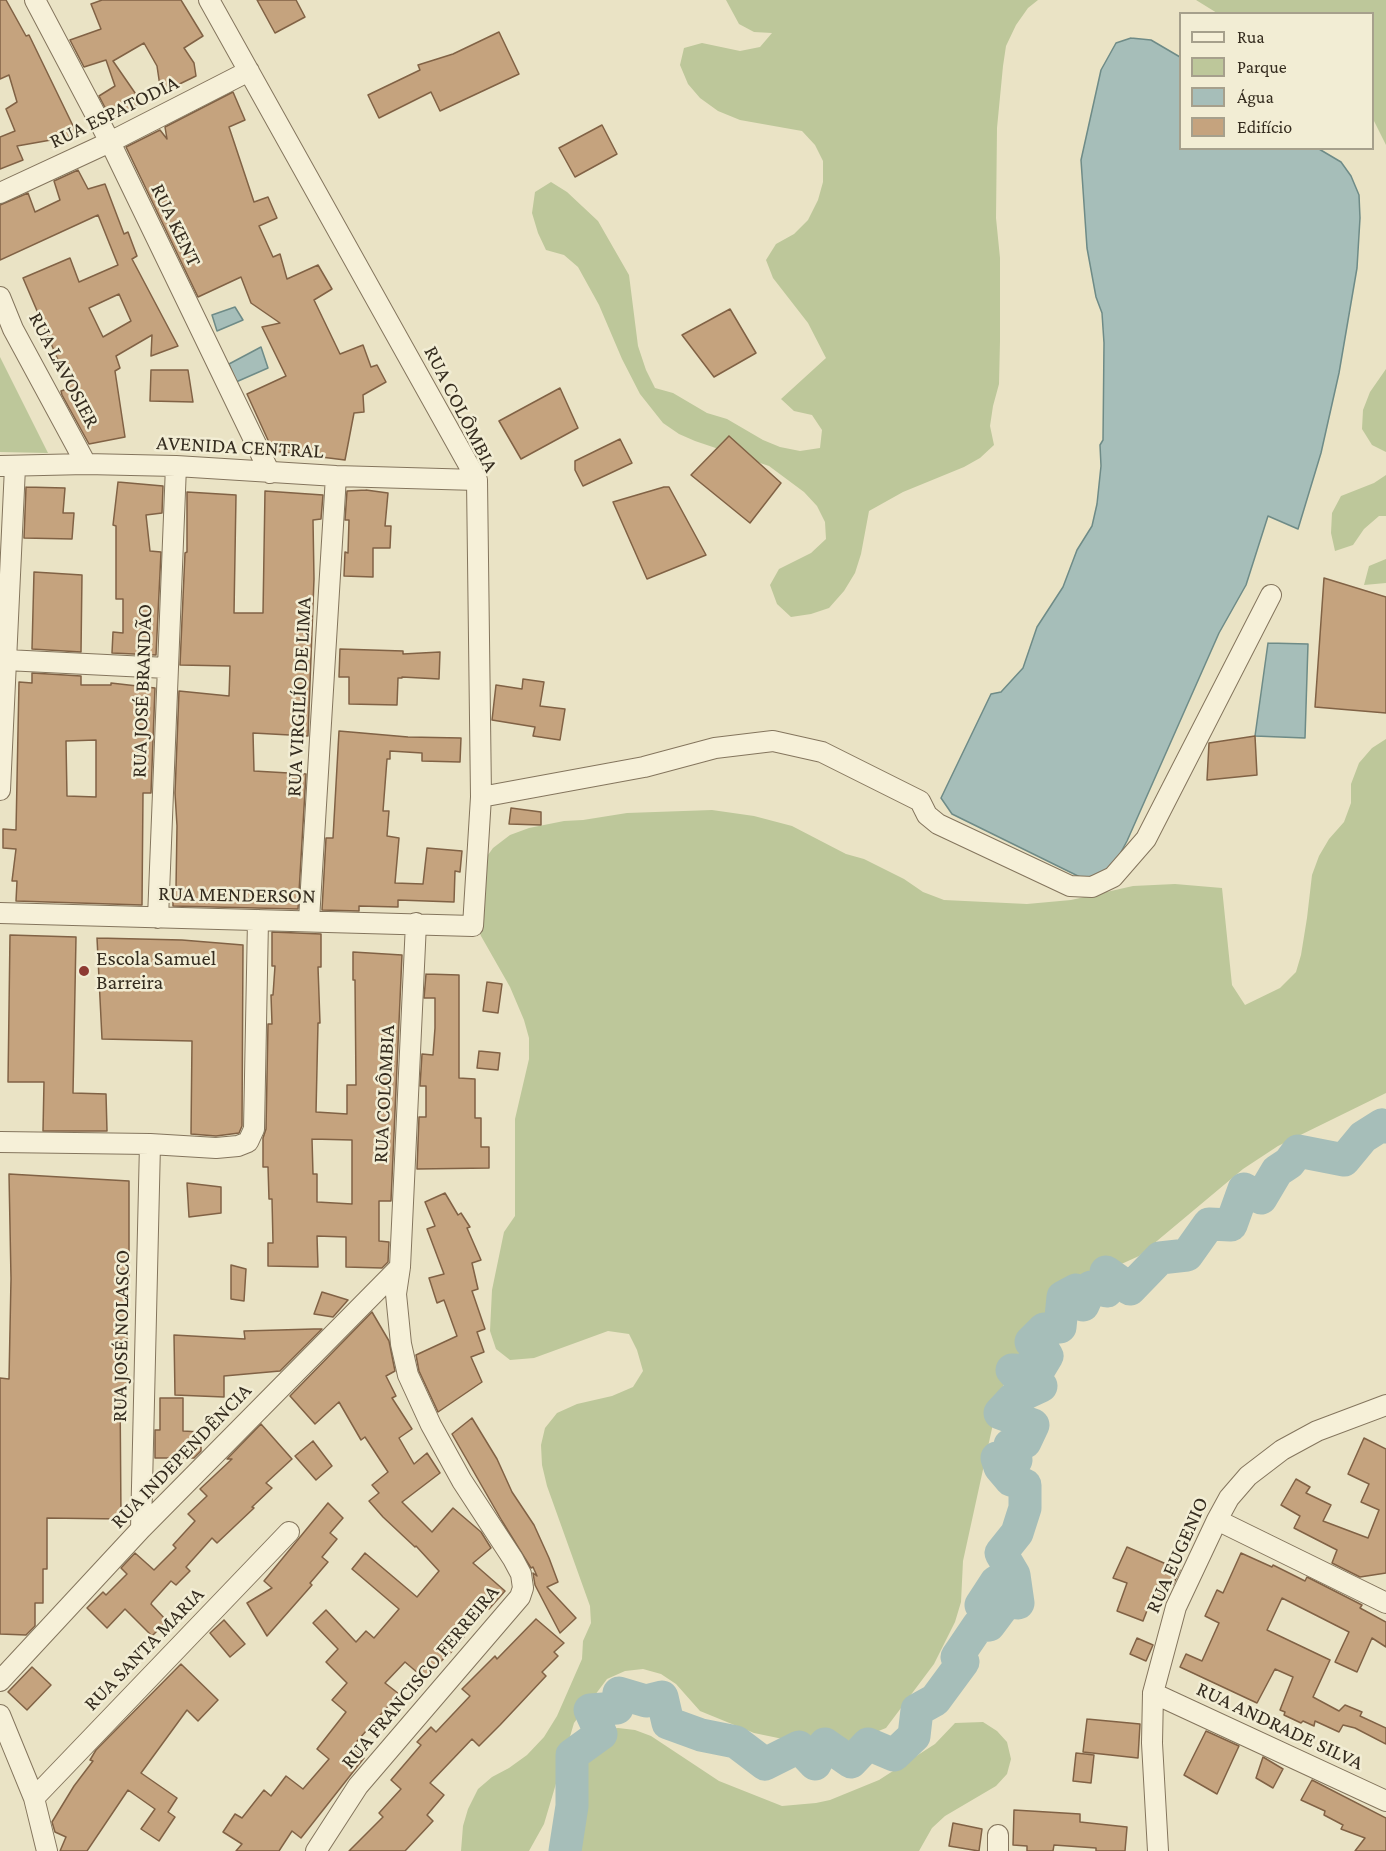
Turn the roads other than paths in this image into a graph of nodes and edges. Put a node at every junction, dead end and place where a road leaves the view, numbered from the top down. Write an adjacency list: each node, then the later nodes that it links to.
1 (35, 0): 4 (street, RUA KENT)
2 (209, 0): 3 (street, RUA COLÔMBIA)
3 (249, 71): 4 (street, RUA ESPATODIA); 13 (street, RUA COLÔMBIA)
4 (110, 142): 5 (street, RUA ESPATODIA); 11 (street, RUA KENT)
5 (0, 193)
6 (0, 297): 7 (street, RUA LAVOSIER)
7 (7, 334): 8 (street, RUA LAVOSIER)
8 (86, 464): 9 (street, AVENIDA CENTRAL); 10 (street, AVENIDA CENTRAL)
9 (7, 466): 15 (street)
10 (176, 466): 11 (street, AVENIDA CENTRAL); 16 (street, RUA JOSÉ BRANDÃO)
11 (270, 473): 12 (street, AVENIDA CENTRAL)
12 (336, 476): 13 (street, AVENIDA CENTRAL); 22 (street, RUA VIRGILÍO DE LIMA)
13 (477, 480): 18 (street, RUA COLÔMBIA)
14 (1271, 595): 18 (street)
15 (6, 660): 16 (street); 17 (street)
16 (167, 668): 20 (street, RUA JOSÉ BRANDÃO)
17 (0, 779)
18 (482, 797): 24 (street, RUA COLÔMBIA)
19 (0, 913): 20 (street, RUA MENDERSON)
20 (158, 918): 21 (street, RUA MENDERSON)
21 (258, 920): 22 (street, RUA MENDERSON); 26 (street)
22 (309, 920): 23 (street, RUA MENDERSON)
23 (416, 923): 24 (street, RUA MENDERSON); 27 (street, RUA COLÔMBIA)
24 (473, 926)
25 (0, 1142): 26 (street)
26 (150, 1144): 30 (street, RUA JOSÉ NOLASCO)
27 (400, 1267): 30 (street, RUA INDEPENDÊNCIA); 39 (street, RUA FRANCISCO FERREIRA)
28 (1386, 1405): 29 (street, RUA EUGENIO)
29 (1217, 1520): 32 (street); 34 (street, RUA EUGENIO)
30 (141, 1529): 33 (street, RUA INDEPENDÊNCIA)
31 (289, 1532): 36 (street, RUA SANTA MARIA)
32 (1386, 1603)
33 (0, 1681)
34 (1153, 1693): 37 (street, RUA ANDRADE SILVA); 40 (street, RUA EUGENIO)
35 (0, 1715): 36 (street)
36 (34, 1798): 38 (street)
37 (1386, 1801)
38 (47, 1851)
39 (316, 1851)
40 (1158, 1851)

